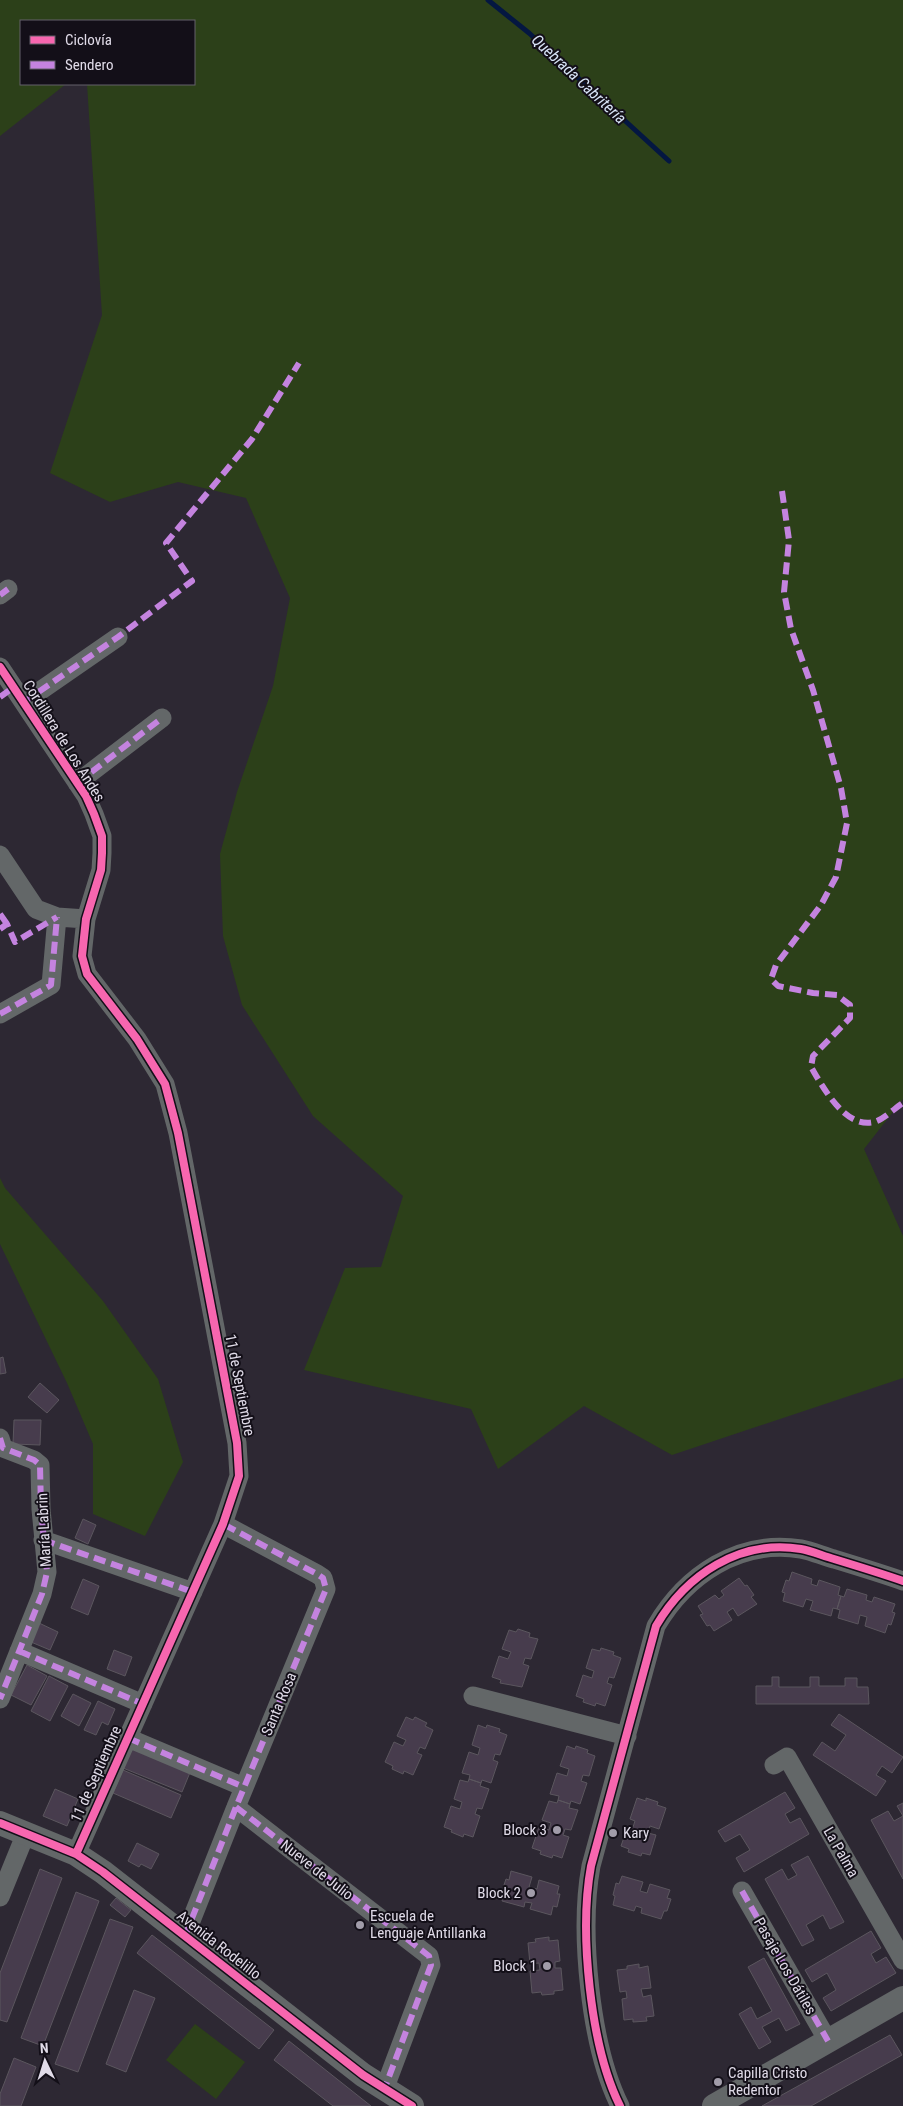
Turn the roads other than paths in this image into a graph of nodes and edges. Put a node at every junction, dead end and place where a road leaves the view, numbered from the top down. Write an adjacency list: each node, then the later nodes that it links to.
1 (118, 637): 3 (street)
2 (0, 667): 3 (street, Cordillera de Los Andes)
3 (12, 695): 5 (street, Cordillera de Los Andes)
4 (162, 718): 5 (street)
5 (77, 783): 8 (street, Cordillera de Los Andes)
6 (0, 855): 7 (street)
7 (57, 917): 8 (street); 9 (street)
8 (86, 919): 11 (street, 11 de Septiembre)
9 (0, 1014)
10 (0, 1438): 12 (street, María Labrin)
11 (223, 1524): 14 (street, 11 de Septiembre); 22 (street, Santa Rosa)
12 (44, 1540): 14 (street); 15 (street, María Labrin)
13 (903, 1581): 19 (street)
14 (193, 1592): 18 (street, 11 de Septiembre)
15 (19, 1651): 17 (street, María Labrin); 18 (street)
16 (473, 1696): 19 (street)
17 (0, 1699)
18 (143, 1704): 20 (street, 11 de Septiembre)
19 (627, 1736): 35 (street)
20 (128, 1738): 22 (street); 26 (street, 11 de Septiembre)
21 (774, 1765): 30 (street, La Palma)
22 (244, 1786): 23 (street, Santa Rosa)
23 (236, 1807): 29 (street, Santa Rosa); 33 (street, Nueve de Julio)
24 (0, 1823): 25 (street, Avenida Rodelillo)
25 (26, 1834): 26 (street, Avenida Rodelillo); 28 (street)
26 (76, 1854): 29 (street, Avenida Rodelillo)
27 (742, 1891): 32 (street, Pasaje Los Dátiles)
28 (0, 1897)
29 (185, 1936): 33 (street, Avenida Rodelillo)
30 (903, 1960)
31 (903, 1998): 32 (street)
32 (828, 2041): 36 (street)
33 (384, 2090): 34 (street, Avenida Rodelillo)
34 (412, 2106)
35 (620, 2106)
36 (714, 2106)

